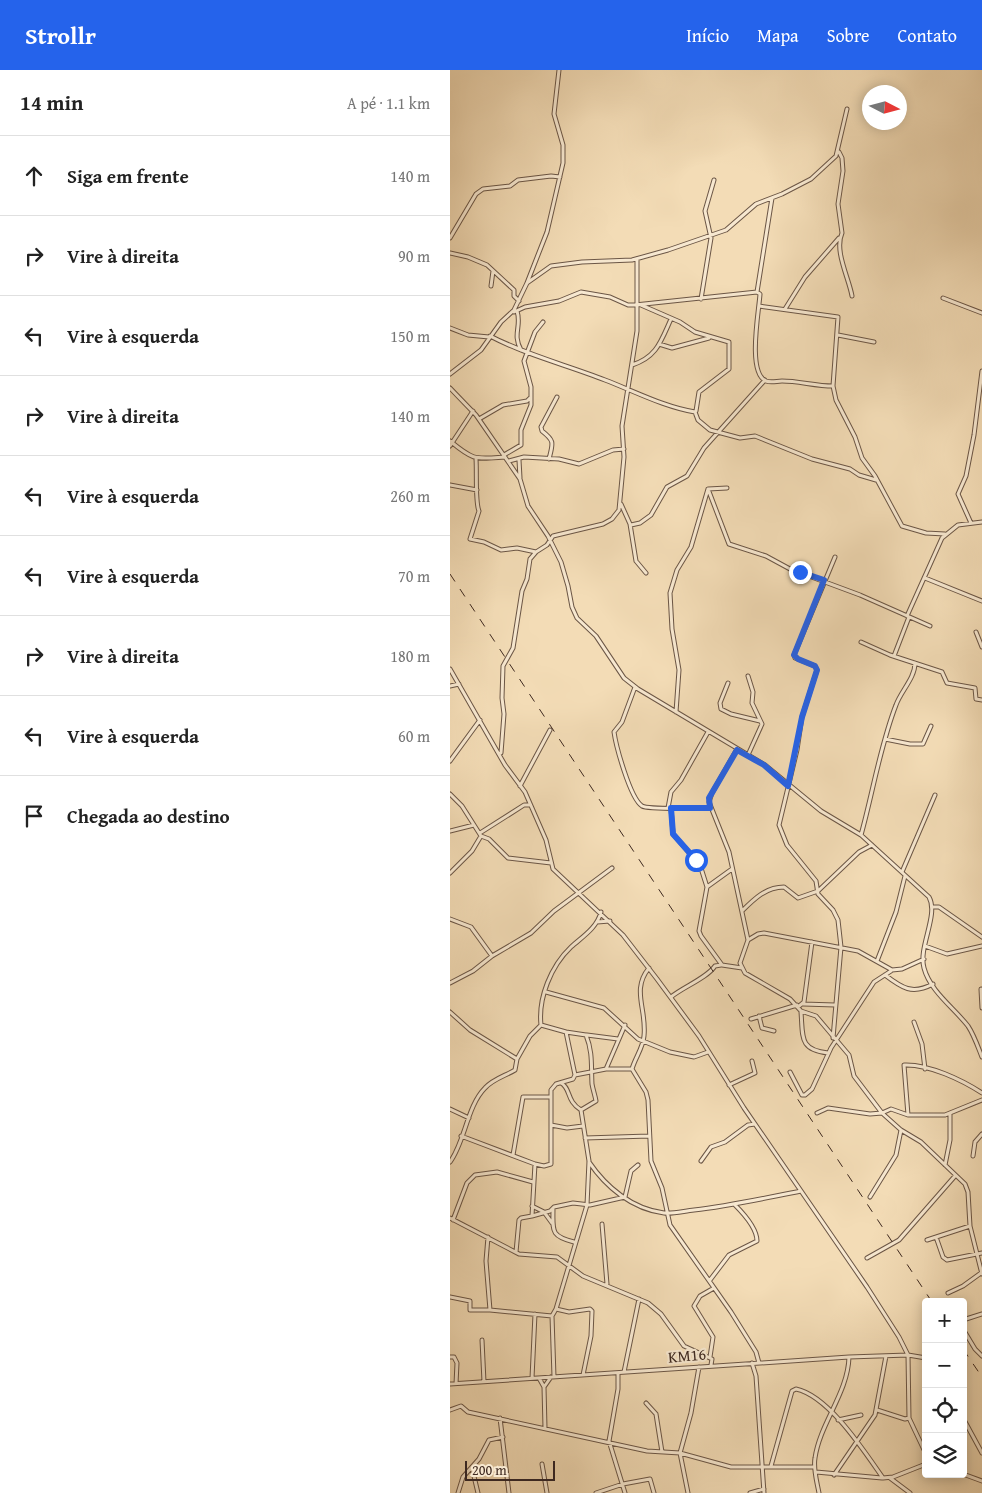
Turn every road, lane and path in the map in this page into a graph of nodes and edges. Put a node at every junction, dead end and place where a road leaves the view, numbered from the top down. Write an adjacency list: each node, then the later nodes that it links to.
1 (559, 70): 4 (street)
2 (847, 109): 3 (street)
3 (839, 151): 6 (street); 8 (street)
4 (560, 177): 9 (street); 13 (street)
5 (714, 180): 7 (street)
6 (772, 198): 7 (street); 15 (street)
7 (711, 234): 11 (street); 18 (street)
8 (840, 237): 16 (street); 22 (street)
9 (450, 238)
10 (450, 252): 12 (street)
11 (637, 259): 13 (street); 20 (street)
12 (493, 271): 14 (street); 19 (street)
13 (527, 283): 19 (street)
14 (491, 286)
15 (757, 292): 18 (street); 21 (street)
16 (852, 296)
17 (943, 298): 25 (street)
18 (701, 299): 20 (street)
19 (519, 301): 24 (street)
20 (639, 305): 23 (street); 26 (street); 36 (street)
21 (759, 306): 22 (street); 39 (street)
22 (785, 308): 29 (street)
23 (517, 311): 24 (street); 34 (street)
24 (512, 313): 30 (street)
25 (982, 313)
26 (672, 319): 31 (street); 33 (street)
27 (543, 322): 35 (street)
28 (450, 328): 30 (street)
29 (838, 335): 32 (street); 40 (street)
30 (489, 337): 34 (street); 38 (street)
31 (711, 337): 33 (street); 46 (street)
32 (874, 342)
33 (659, 344): 36 (street)
34 (521, 350): 35 (street)
35 (529, 353): 42 (street); 44 (street)
36 (632, 365): 42 (street)
37 (982, 371): 64 (street)
38 (450, 374)
39 (765, 380): 40 (street); 48 (street)
40 (833, 386): 57 (street)
41 (450, 388): 45 (street)
42 (627, 389): 46 (street); 50 (street)
43 (557, 397): 53 (street)
44 (530, 398): 47 (street); 51 (street)
45 (473, 411): 47 (street); 49 (street)
46 (695, 412): 48 (street)
47 (479, 419): 51 (street)
48 (717, 433): 57 (street); 65 (street)
49 (451, 443): 52 (street)
50 (624, 449): 53 (street); 62 (street)
51 (505, 456): 52 (street); 55 (street)
52 (476, 459): 61 (street)
53 (549, 459): 54 (street)
54 (519, 460): 55 (street); 56 (street)
55 (509, 461): 56 (street)
56 (520, 479): 67 (street)
57 (876, 480): 66 (street)
58 (450, 485): 61 (street)
59 (727, 488): 60 (street)
60 (708, 489): 72 (street); 88 (street)
61 (477, 490): 68 (street)
62 (621, 503): 65 (street); 67 (street)
63 (982, 522): 64 (street)
64 (971, 523): 66 (street)
65 (631, 525): 70 (street)
66 (945, 534): 71 (street)
67 (549, 538): 68 (street); 86 (street)
68 (536, 552): 96 (street)
69 (835, 557): 72 (street)
70 (646, 573)
71 (925, 578): 73 (street); 74 (street)
72 (824, 580): 74 (street); 100 (street)
73 (982, 601)
74 (908, 617): 75 (street); 79 (street)
75 (930, 626)
76 (976, 632): 78 (street)
77 (861, 642): 79 (street)
78 (982, 647)
79 (894, 656): 80 (street)
80 (915, 664): 87 (street); 94 (street)
81 (450, 670): 83 (street)
82 (748, 676): 90 (street)
83 (460, 684): 85 (street); 89 (street)
84 (728, 684): 90 (street)
85 (450, 686)
86 (635, 687): 88 (street); 106 (street)
87 (982, 700)
88 (676, 712): 93 (street)
89 (480, 720): 96 (street); 98 (street)
90 (761, 721): 97 (street)
91 (931, 726): 94 (street)
92 (550, 730): 99 (street)
93 (708, 732): 95 (street); 106 (street)
94 (885, 739): 111 (street)
95 (737, 750): 97 (street); 107 (street)
96 (501, 754): 99 (street)
97 (748, 755): 100 (street)
98 (450, 761)
99 (520, 786): 103 (street)
100 (788, 786): 111 (street); 120 (street)
101 (450, 794): 108 (street)
102 (936, 795): 116 (street)
103 (527, 797): 104 (street); 105 (street)
104 (524, 805): 105 (street); 110 (street)
105 (529, 805): 113 (street)
106 (670, 808): 107 (street); 119 (street)
107 (710, 808): 115 (street)
108 (474, 825): 109 (street); 110 (street)
109 (450, 831)
110 (480, 834): 113 (street); 117 (street)
111 (861, 835): 112 (street)
112 (872, 846): 116 (street); 120 (street)
113 (551, 863): 121 (street)
114 (612, 868): 121 (street)
115 (732, 869): 119 (street); 124 (street)
116 (902, 872): 118 (street)
117 (450, 873)
118 (906, 876): 122 (street); 136 (street)
119 (707, 887): 137 (street)
120 (818, 891): 124 (street); 133 (street)
121 (579, 893): 123 (street); 134 (street)
122 (933, 906): 128 (street); 131 (street)
123 (601, 912): 126 (street); 127 (street)
124 (742, 912): 129 (street)
125 (450, 919): 134 (street)
126 (610, 921): 127 (street); 138 (street)
127 (597, 922): 145 (street)
128 (982, 937)
129 (748, 940): 130 (street); 139 (street)
130 (812, 942): 133 (street); 147 (street)
131 (925, 946): 132 (street); 135 (street)
132 (982, 946)
133 (841, 947): 136 (street); 148 (street)
134 (492, 956): 142 (street)
135 (924, 959): 140 (street); 143 (street)
136 (878, 962): 140 (street); 141 (street)
137 (722, 965): 139 (street); 146 (street)
138 (649, 968): 146 (street); 163 (street)
139 (742, 968): 149 (street)
140 (892, 970): 141 (street)
141 (885, 974): 143 (street); 164 (street)
142 (450, 982)
143 (933, 984): 167 (street)
144 (980, 989): 150 (street)
145 (546, 992): 156 (street); 157 (street)
146 (670, 997): 165 (street)
147 (803, 1004): 148 (street); 149 (street)
148 (835, 1005): 161 (street)
149 (797, 1006): 151 (street); 153 (street)
150 (982, 1008)
151 (801, 1011): 161 (street); 166 (street)
152 (450, 1012): 168 (street)
153 (759, 1016): 154 (street); 159 (street)
154 (751, 1019)
155 (914, 1022): 170 (street)
156 (541, 1025): 158 (street); 168 (street)
157 (625, 1025): 162 (street); 163 (street)
158 (566, 1032): 160 (street); 175 (street)
159 (774, 1032)
160 (586, 1035): 162 (street); 173 (street)
161 (833, 1038): 164 (street)
162 (618, 1039): 171 (street)
163 (643, 1041): 165 (street); 172 (street)
164 (836, 1042): 166 (street); 184 (street)
165 (708, 1052): 177 (street)
166 (828, 1053): 174 (street)
167 (982, 1057)
168 (517, 1059): 187 (street)
169 (752, 1060): 177 (street)
170 (925, 1068): 178 (street); 186 (street)
171 (606, 1069): 172 (street); 173 (street)
172 (632, 1069): 194 (street)
173 (594, 1071): 175 (street); 182 (street)
174 (790, 1072)
175 (575, 1074): 176 (street)
176 (560, 1083): 179 (street); 182 (street)
177 (729, 1085): 188 (street)
178 (982, 1093)
179 (551, 1097): 189 (street); 196 (street)
180 (982, 1100): 185 (street)
181 (450, 1109): 187 (street)
182 (581, 1110): 190 (street)
183 (817, 1113): 184 (street)
184 (882, 1113): 186 (street); 191 (street)
185 (950, 1114): 186 (street); 203 (street)
186 (908, 1115)
187 (469, 1118): 193 (street)
188 (756, 1124): 198 (street); 206 (street)
189 (551, 1125): 190 (street); 201 (street)
190 (583, 1126): 195 (street)
191 (901, 1130): 203 (street); 207 (street)
192 (982, 1134): 197 (street)
193 (461, 1136): 196 (street); 200 (street)
194 (649, 1136): 195 (street); 214 (street)
195 (585, 1138): 199 (street)
196 (513, 1154): 201 (street)
197 (973, 1156)
198 (701, 1160)
199 (588, 1161): 208 (street); 209 (street)
200 (450, 1162)
201 (535, 1164): 205 (street)
202 (638, 1165): 208 (street)
203 (945, 1166): 204 (street)
204 (955, 1176): 219 (street); 227 (street)
205 (533, 1182): 211 (street); 216 (street)
206 (801, 1191): 210 (street); 244 (street)
207 (870, 1197)
208 (625, 1198): 209 (street); 214 (street)
209 (587, 1205): 212 (street); 223 (street)
210 (734, 1205): 214 (street); 230 (street)
211 (532, 1206): 213 (street); 215 (street)
212 (553, 1208): 213 (street); 217 (street)
213 (544, 1212): 215 (street); 217 (street)
214 (666, 1213): 230 (street)
215 (532, 1216): 224 (street)
216 (452, 1219): 221 (street)
217 (552, 1224): 223 (street)
218 (602, 1224): 231 (street)
219 (970, 1226): 220 (street); 225 (street)
220 (936, 1236): 222 (street); 225 (street)
221 (488, 1237): 224 (street); 236 (street)
222 (928, 1240)
223 (574, 1242): 228 (street)
224 (516, 1252): 228 (street)
225 (975, 1253): 226 (street); 229 (street)
226 (982, 1253)
227 (867, 1258)
228 (568, 1264): 231 (street); 237 (street)
229 (982, 1274): 233 (street)
230 (710, 1281): 232 (street)
231 (607, 1284): 235 (street)
232 (714, 1288): 248 (street); 252 (street)
233 (948, 1293)
234 (450, 1296): 236 (street)
235 (639, 1299): 248 (street); 255 (street)
236 (490, 1310): 238 (street)
237 (556, 1310): 240 (street); 257 (street)
238 (535, 1314): 240 (street); 259 (street)
239 (982, 1314): 241 (street)
240 (552, 1316): 258 (street)
241 (967, 1319)
242 (967, 1336): 246 (street)
243 (482, 1340): 261 (street)
244 (908, 1355): 245 (street, KM16); 249 (street, KM16); 271 (street)
245 (886, 1356): 250 (street, KM16); 267 (street)
246 (982, 1356)
247 (450, 1357): 263 (street)
248 (710, 1357): 253 (street)
249 (922, 1357)
250 (849, 1358): 252 (street, KM16); 268 (street)
251 (752, 1363): 252 (street, KM16); 253 (street, KM16); 283 (street)
252 (759, 1363)
253 (711, 1365): 254 (street, KM16)
254 (699, 1367): 255 (street, KM16); 280 (street)
255 (624, 1372): 256 (street, KM16)
256 (618, 1373): 257 (street, KM16); 276 (street)
257 (583, 1375): 258 (street, KM16)
258 (552, 1377): 260 (street, KM16); 264 (street)
259 (532, 1378): 260 (street, KM16); 261 (street, KM16)
260 (539, 1378): 264 (street)
261 (484, 1382): 263 (street, KM16)
262 (450, 1384): 263 (street, KM16)
263 (456, 1384)
264 (544, 1387): 274 (street)
265 (646, 1403): 279 (street)
266 (450, 1410): 270 (street)
267 (877, 1410): 271 (street); 277 (street)
268 (832, 1414): 272 (street); 284 (street); 285 (street)
269 (861, 1415): 272 (street)
270 (500, 1418): 274 (street); 275 (street)
271 (909, 1418): 278 (street)
272 (838, 1420): 277 (street)
273 (967, 1425): 281 (street)
274 (545, 1428): 276 (street)
275 (502, 1437): 287 (street); 298 (street)
276 (609, 1441): 279 (street); 294 (street)
277 (858, 1442): 289 (street); 291 (street)
278 (922, 1446)
279 (662, 1452): 280 (street)
280 (680, 1453): 283 (street); 303 (street)
281 (982, 1453)
282 (542, 1464): 299 (street)
283 (762, 1466): 284 (street); 295 (street)
284 (771, 1466): 285 (street)
285 (814, 1466): 288 (street)
286 (922, 1466): 292 (street)
287 (472, 1468): 296 (street); 297 (street)
288 (816, 1472): 289 (street); 305 (street)
289 (834, 1475): 291 (street)
290 (967, 1475): 293 (street)
291 (883, 1478): 292 (street)
292 (890, 1478): 306 (street)
293 (982, 1481)
294 (623, 1484): 300 (street); 301 (street); 302 (street)
295 (764, 1491): 304 (street)
296 (458, 1493)
297 (478, 1493)
298 (509, 1493)
299 (547, 1493)
300 (596, 1493)
301 (626, 1493)
302 (654, 1493)
303 (688, 1493)
304 (750, 1493)
305 (819, 1493)
306 (910, 1493)

